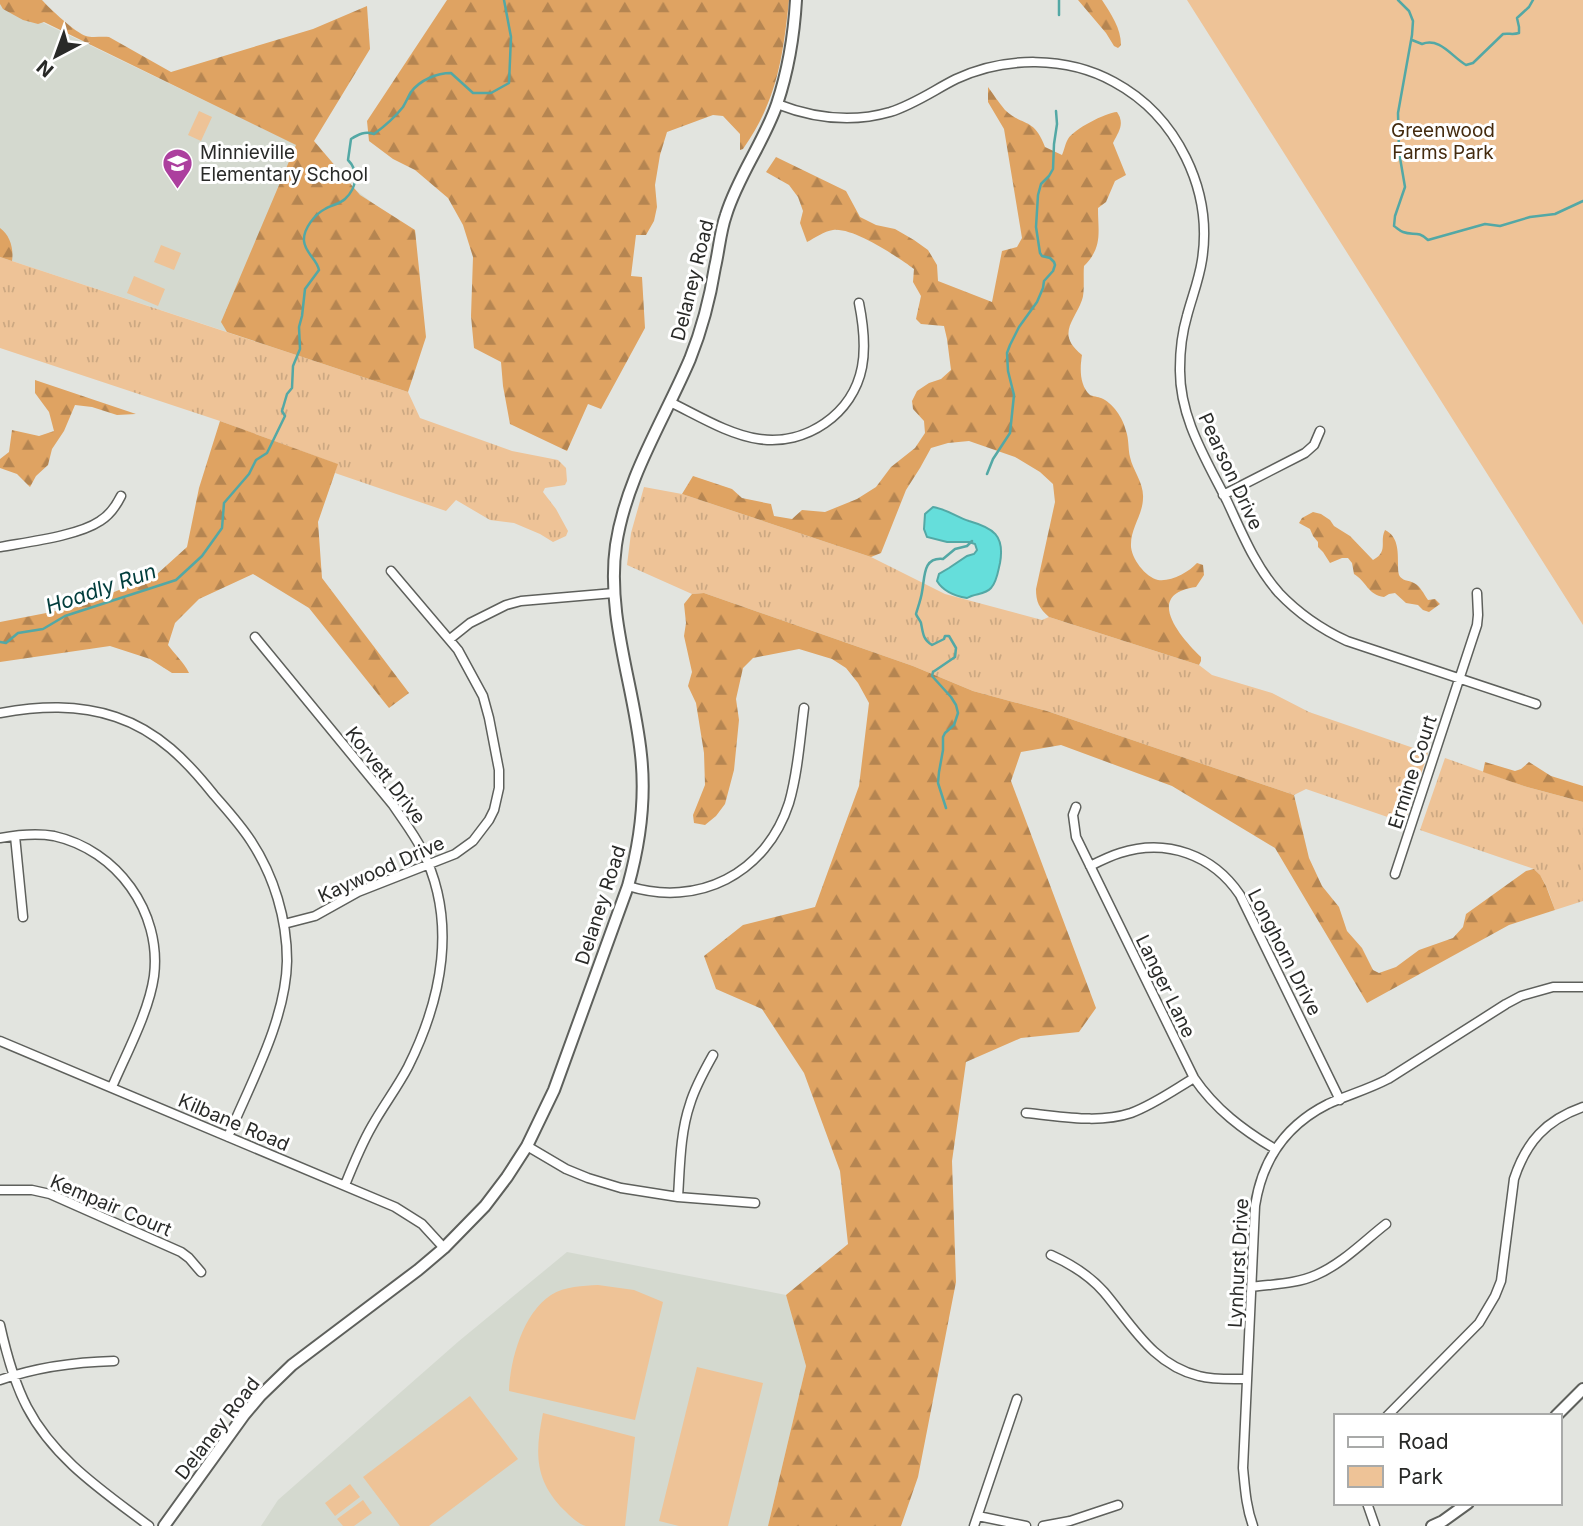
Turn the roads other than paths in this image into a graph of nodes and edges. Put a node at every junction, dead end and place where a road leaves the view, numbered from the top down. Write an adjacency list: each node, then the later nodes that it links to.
1 (796, 0): 2 (street, Delaney Road)
2 (776, 104): 4 (street, Delaney Road); 6 (street, Pearson Drive)
3 (859, 303): 4 (street)
4 (670, 401): 10 (street, Delaney Road)
5 (1320, 431): 6 (street)
6 (1223, 495): 14 (street, Pearson Drive)
7 (121, 496): 8 (street)
8 (0, 547)
9 (391, 571): 13 (street, Kaywood Drive)
10 (614, 593): 13 (street); 24 (street, Delaney Road)
11 (1476, 593): 14 (street, Ermine Court)
12 (255, 637): 21 (street, Korvett Drive)
13 (450, 639): 21 (street, Kaywood Drive)
14 (1459, 679): 15 (street, Pearson Drive); 23 (street, Ermine Court)
15 (1536, 704)
16 (804, 708): 24 (street)
17 (0, 713): 26 (street)
18 (1076, 807): 22 (street, Langer Lane)
19 (15, 836): 20 (street); 25 (street); 31 (street)
20 (0, 838)
21 (428, 865): 26 (street, Kaywood Drive); 38 (street, Korvett Drive)
22 (1090, 866): 30 (street, Langer Lane); 32 (street, Longhorn Drive)
23 (1395, 874)
24 (628, 886): 36 (street, Delaney Road)
25 (23, 917)
26 (284, 924): 35 (street)
27 (1583, 986): 32 (street, Lynhurst Drive)
28 (0, 1041): 31 (street, Kilbane Road)
29 (713, 1055): 40 (street)
30 (1194, 1078): 34 (street); 37 (street, Langer Lane)
31 (112, 1087): 35 (street, Kilbane Road)
32 (1340, 1100): 37 (street, Lynhurst Drive)
33 (1583, 1107): 54 (street)
34 (1026, 1113)
35 (228, 1137): 38 (street, Kilbane Road)
36 (527, 1146): 40 (street); 43 (street, Delaney Road)
37 (1275, 1149): 46 (street, Lynhurst Drive)
38 (345, 1185): 43 (street, Kilbane Road)
39 (0, 1190): 45 (street, Kempair Court)
40 (678, 1197): 41 (street)
41 (755, 1203)
42 (1386, 1224): 46 (street)
43 (444, 1248): 61 (street, Delaney Road)
44 (1051, 1255): 50 (street)
45 (201, 1272)
46 (1252, 1287): 50 (street, Lynhurst Drive)
47 (0, 1325): 49 (street)
48 (114, 1361): 49 (street)
49 (14, 1375): 51 (street); 60 (street)
50 (1247, 1379): 65 (street, Lynhurst Drive)
51 (0, 1380)
52 (1583, 1389): 55 (street)
53 (1017, 1399): 59 (street)
54 (1389, 1414)
55 (1558, 1414)
56 (1118, 1505): 64 (street)
57 (1368, 1505): 66 (street)
58 (1465, 1505): 67 (street)
59 (978, 1516): 62 (street); 63 (street)
60 (149, 1526)
61 (164, 1526)
62 (974, 1526)
63 (1026, 1526)
64 (1043, 1526)
65 (1253, 1526)
66 (1375, 1526)
67 (1432, 1526)

